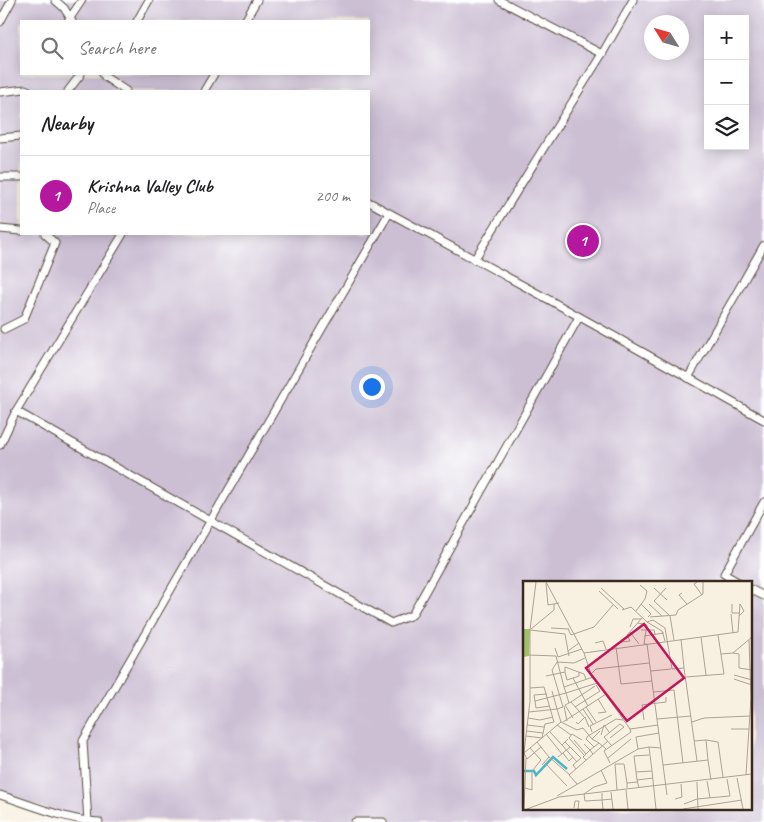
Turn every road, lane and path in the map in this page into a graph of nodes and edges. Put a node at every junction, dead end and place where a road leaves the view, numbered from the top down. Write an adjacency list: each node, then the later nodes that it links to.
1 (12, 0): 12 (street)
2 (56, 0): 9 (street)
3 (66, 0): 9 (street)
4 (82, 0): 9 (street)
5 (149, 0): 10 (street)
6 (257, 0): 11 (street)
7 (499, 0): 13 (street)
8 (633, 0): 13 (street)
9 (70, 19)
10 (138, 20)
11 (246, 20)
12 (0, 22)
13 (602, 54): 35 (street)
14 (80, 75): 18 (street)
15 (105, 75): 19 (street)
16 (213, 75): 20 (street)
17 (28, 90): 21 (street)
18 (69, 90)
19 (125, 90)
20 (205, 90)
21 (0, 92)
22 (20, 136): 23 (street)
23 (0, 138)
24 (0, 177): 25 (street)
25 (20, 177)
26 (370, 203): 27 (street)
27 (389, 213): 35 (street); 43 (street)
28 (0, 229): 29 (street)
29 (20, 231)
30 (46, 235): 33 (street)
31 (54, 235): 33 (street)
32 (122, 235): 39 (street)
33 (55, 243): 37 (street)
34 (764, 245): 38 (street)
35 (474, 260): 36 (street)
36 (579, 317): 38 (street); 43 (street)
37 (4, 329)
38 (688, 378): 40 (street)
39 (16, 411): 41 (street); 43 (street)
40 (764, 420)
41 (0, 445)
42 (764, 502): 44 (street)
43 (211, 521): 48 (street)
44 (736, 581)
45 (752, 590): 46 (street)
46 (764, 596)
47 (0, 795): 48 (street)
48 (88, 822): 49 (street)
49 (99, 822)
50 (355, 822): 51 (street)
51 (373, 822): 52 (street)
52 (383, 822)

